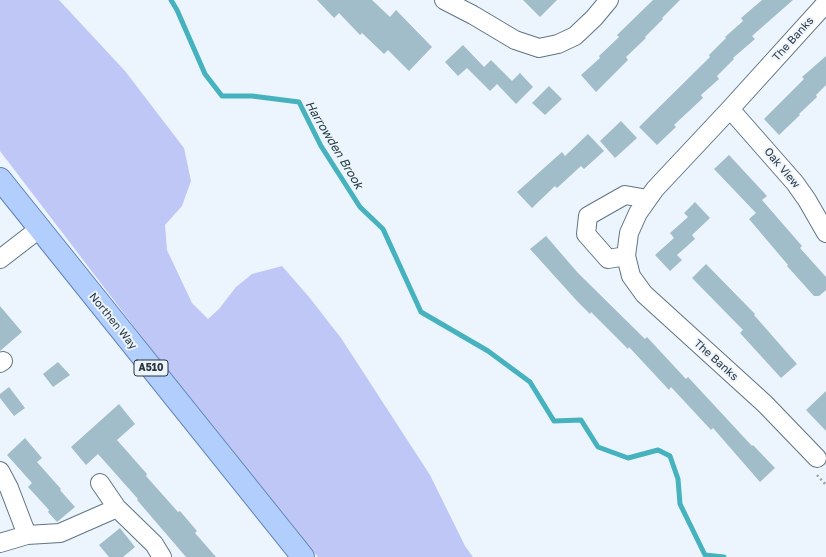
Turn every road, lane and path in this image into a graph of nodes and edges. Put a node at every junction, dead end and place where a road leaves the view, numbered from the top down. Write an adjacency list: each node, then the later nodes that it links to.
1 (444, 0): 2 (street)
2 (609, 0)
3 (826, 3): 4 (street, The Banks)
4 (730, 109): 6 (street, The Banks); 8 (street, Oak View)
5 (0, 179): 7 (main road, Northen Way / A510)
6 (648, 199): 9 (street, The Banks); 9 (street)
7 (39, 229): 10 (street); 18 (main road, Northen Way / A510)
8 (826, 233)
9 (626, 256): 11 (street, The Banks)
10 (0, 259)
11 (817, 458)
12 (0, 471): 15 (street)
13 (100, 483): 14 (street)
14 (117, 508): 15 (street); 17 (street)
15 (27, 535): 16 (street)
16 (0, 543)
17 (162, 557)
18 (303, 557)

